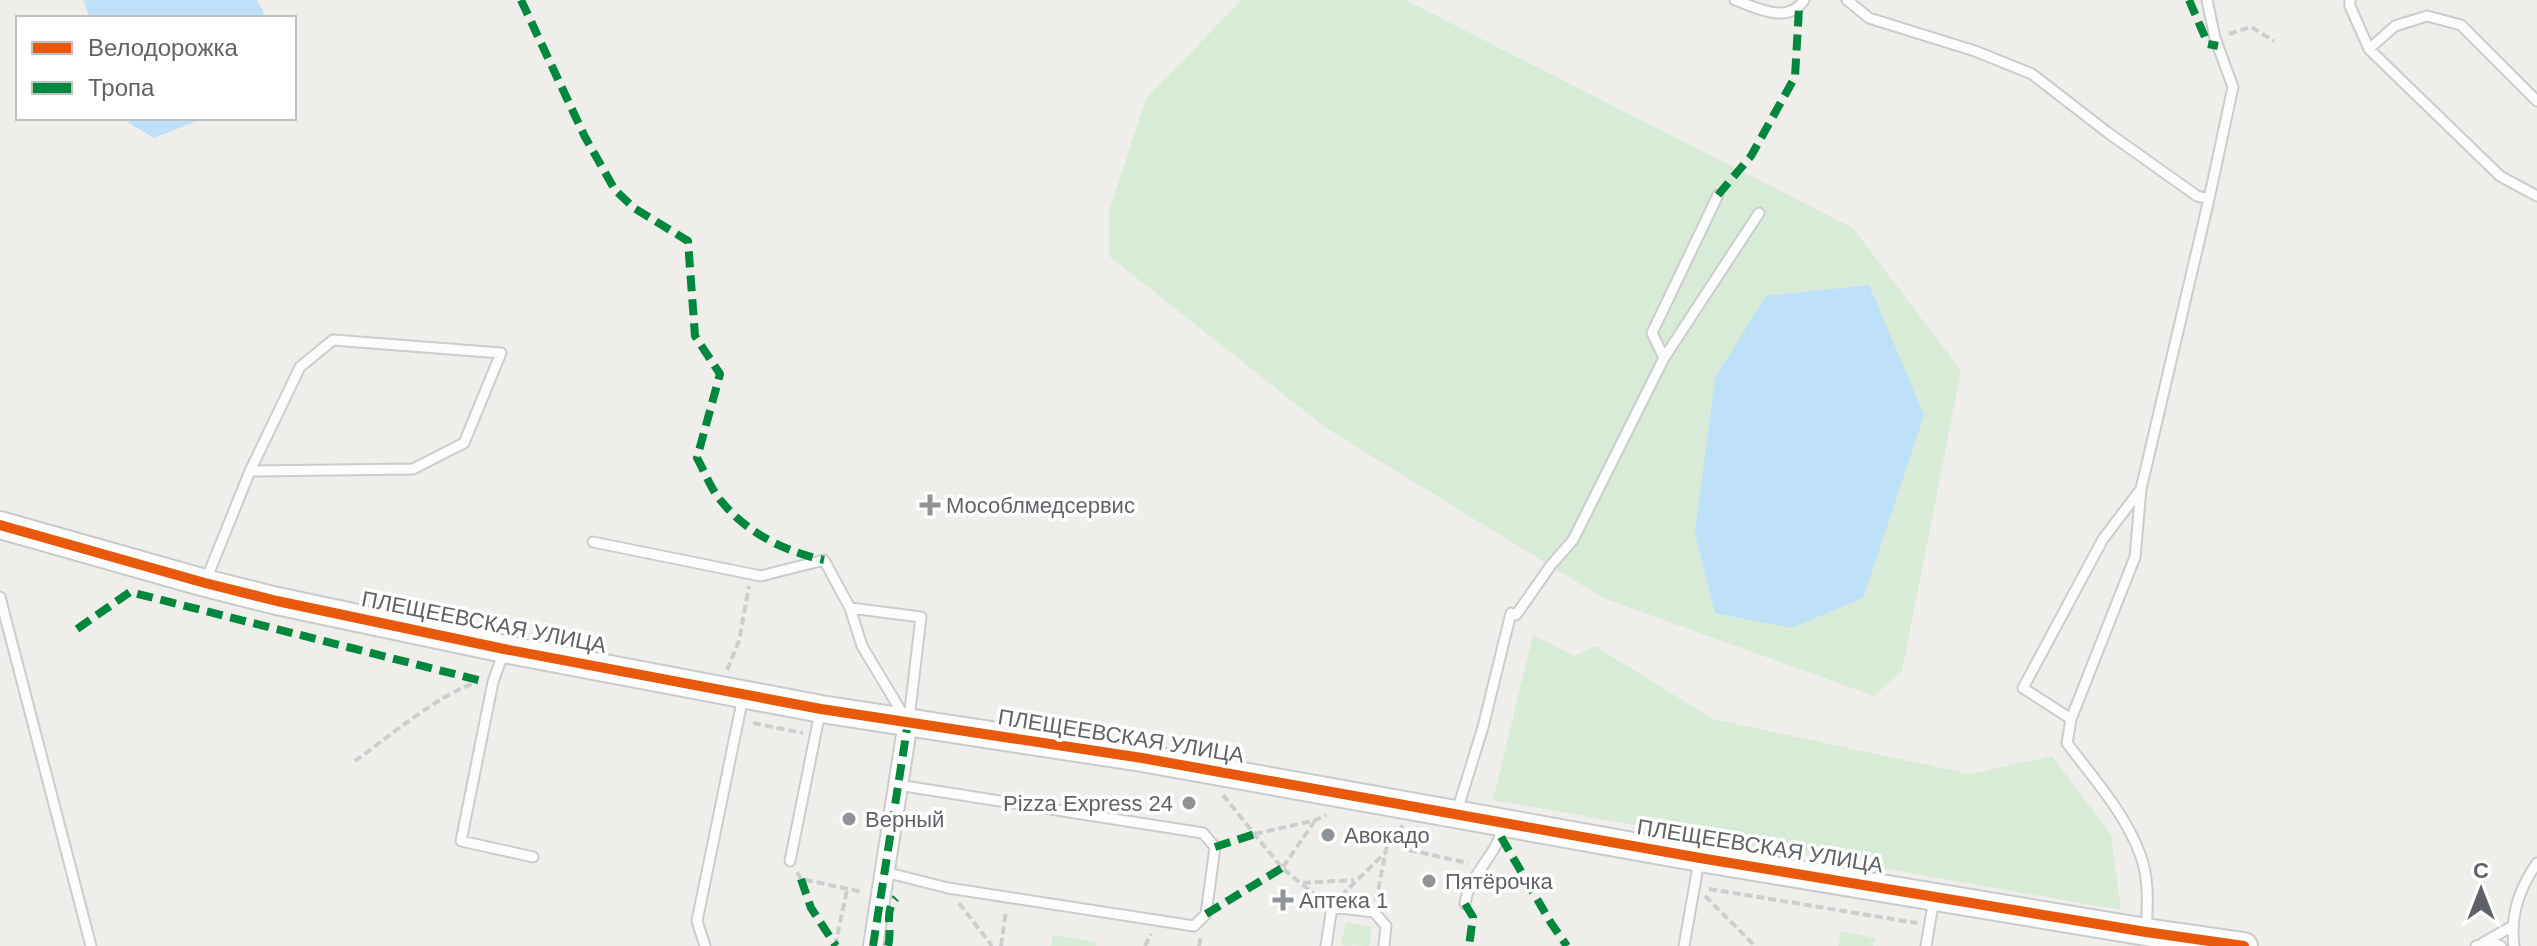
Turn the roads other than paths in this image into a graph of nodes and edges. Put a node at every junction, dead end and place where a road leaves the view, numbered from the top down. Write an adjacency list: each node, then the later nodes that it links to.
1 (1735, 0): 2 (lane)
2 (1804, 0)
3 (1847, 0): 10 (lane)
4 (2207, 0): 10 (lane)
5 (2350, 0): 6 (lane)
6 (2369, 49): 7 (lane); 9 (lane)
7 (2537, 101)
8 (1718, 195): 12 (lane)
9 (2537, 196)
10 (2209, 199): 14 (lane)
11 (1759, 213): 12 (lane)
12 (1664, 358): 26 (lane)
13 (250, 471): 13 (lane); 17 (lane)
14 (2141, 489): 23 (lane); 23 (lane)
15 (0, 525): 17 (street, ПЛЕЩЕЕВСКАЯ УЛИЦА)
16 (593, 542): 19 (lane)
17 (205, 583): 20 (street, ПЛЕЩЕЕВСКАЯ УЛИЦА)
18 (0, 597): 38 (lane)
19 (850, 608): 24 (lane); 24 (lane)
20 (504, 649): 21 (street, ПЛЕЩЕЕВСКАЯ УЛИЦА); 28 (lane)
21 (742, 702): 22 (street, ПЛЕЩЕЕВСКАЯ УЛИЦА); 39 (lane)
22 (818, 718): 24 (street, ПЛЕЩЕЕВСКАЯ УЛИЦА); 30 (lane)
23 (2071, 719): 36 (lane)
24 (908, 722): 25 (street); 26 (street, ПЛЕЩЕЕВСКАЯ УЛИЦА)
25 (898, 785): 32 (street); 32 (lane)
26 (1456, 815): 27 (street, ПЛЕЩЕЕВСКАЯ УЛИЦА)
27 (1502, 823): 29 (street, ПЛЕЩЕЕВСКАЯ УЛИЦА); 34 (lane)
28 (533, 857)
29 (1700, 858): 33 (street, ПЛЕЩЕЕВСКАЯ УЛИЦА); 43 (lane)
30 (790, 861)
31 (2537, 863): 35 (lane)
32 (885, 872): 40 (street)
33 (1935, 896): 36 (street, ПЛЕЩЕЕВСКАЯ УЛИЦА); 44 (lane)
34 (1465, 904)
35 (2511, 927): 37 (lane); 47 (lane)
36 (2156, 938): 45 (street, ПЛЕЩЕЕВСКАЯ УЛИЦА)
37 (2480, 945): 46 (lane)
38 (91, 946)
39 (705, 946)
40 (873, 946)
41 (1326, 946): 42 (lane)
42 (1384, 946)
43 (1684, 946)
44 (1926, 946)
45 (2244, 946)
46 (2501, 946)
47 (2514, 946)

